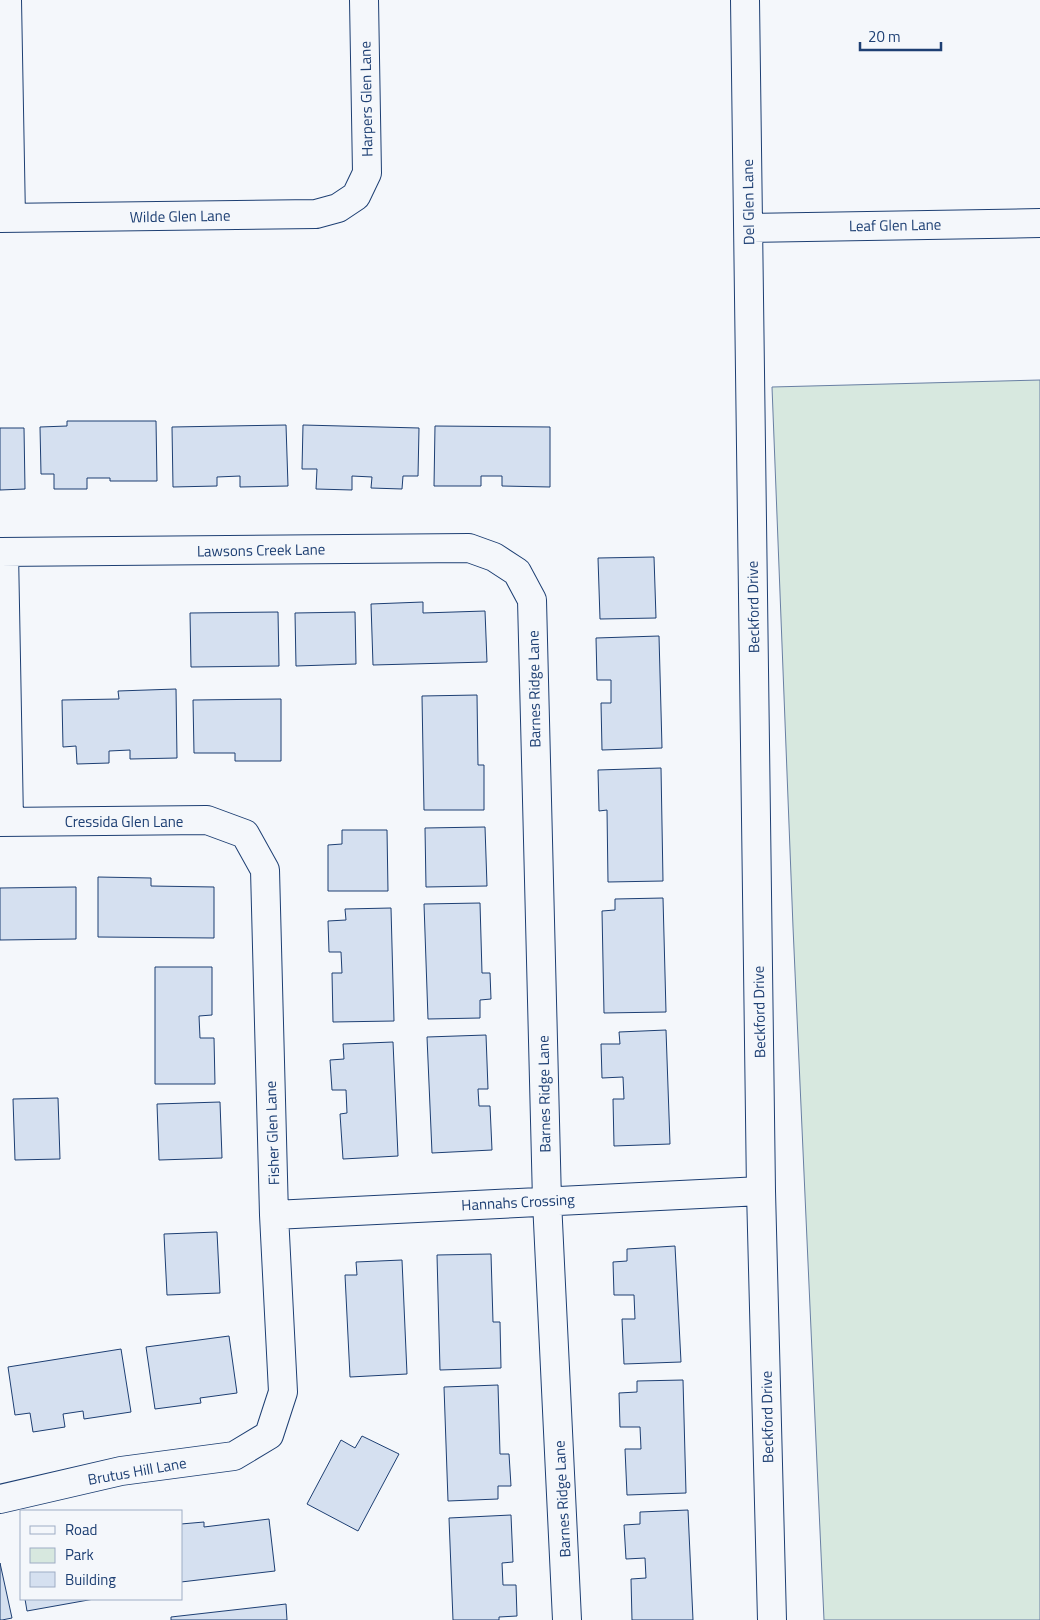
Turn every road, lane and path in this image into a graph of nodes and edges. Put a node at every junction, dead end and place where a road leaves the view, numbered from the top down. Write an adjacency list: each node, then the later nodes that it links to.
1 (7, 0): 5 (street)
2 (364, 0): 4 (street, Harpers Glen Lane)
3 (745, 0): 7 (street, Del Glen Lane)
4 (356, 196): 5 (street, Wilde Glen Lane)
5 (5, 218)
6 (1040, 223): 7 (street, Leaf Glen Lane)
7 (749, 228): 8 (street, Del Glen Lane)
8 (750, 405): 13 (street, Beckford Drive)
9 (2, 552): 10 (street, Lawsons Creek Lane); 11 (street)
10 (516, 572): 14 (street, Barnes Ridge Lane)
11 (5, 822): 12 (street, Cressida Glen Lane)
12 (245, 834): 15 (street, Fisher Glen Lane)
13 (761, 1191): 14 (street, Hannahs Crossing); 19 (street, Beckford Drive)
14 (547, 1201): 15 (street, Hannahs Crossing); 18 (street, Barnes Ridge Lane)
15 (274, 1215): 16 (street, Fisher Glen Lane)
16 (270, 1435): 17 (street, Brutus Hill Lane)
17 (0, 1499)
18 (568, 1620)
19 (772, 1620)

